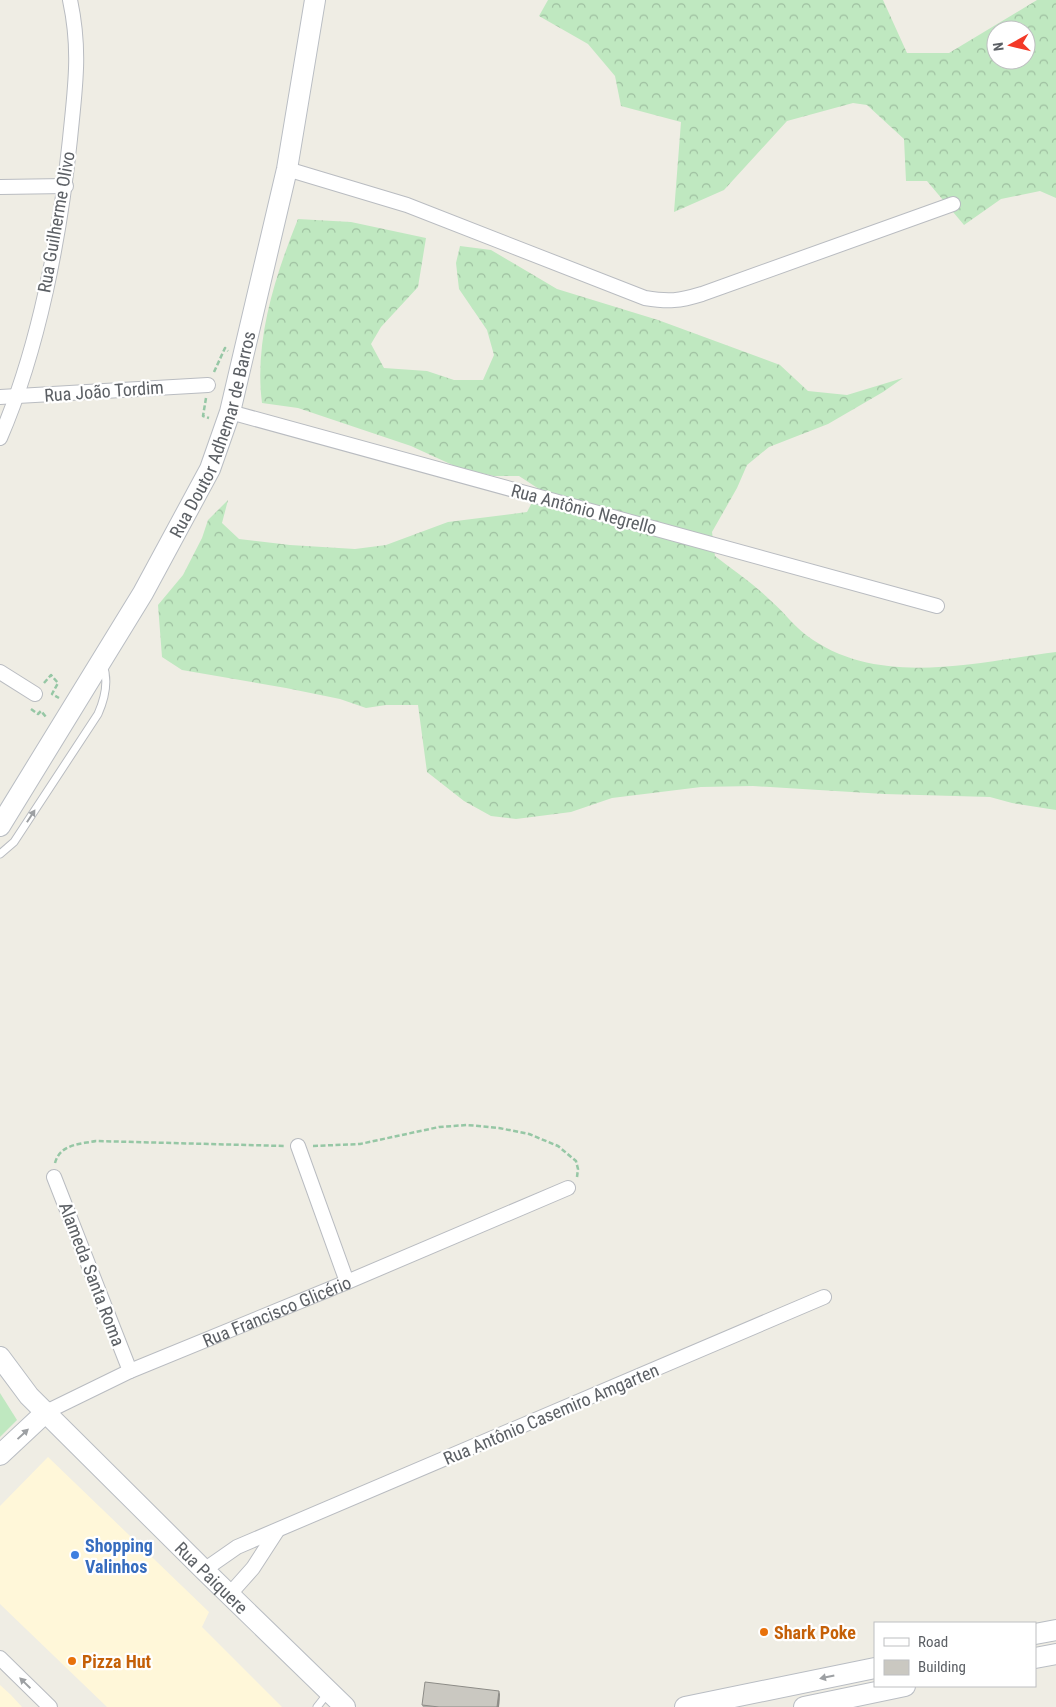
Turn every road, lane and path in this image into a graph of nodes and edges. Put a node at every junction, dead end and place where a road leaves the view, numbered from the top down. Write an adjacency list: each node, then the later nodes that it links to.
1 (70, 0): 5 (street, Rua Guilherme Olivo)
2 (315, 0): 3 (street, Rua Doutor Adhemar de Barros)
3 (287, 169): 6 (street); 10 (street, Rua Doutor Adhemar de Barros)
4 (0, 186): 5 (street)
5 (66, 186): 9 (street, Rua Guilherme Olivo)
6 (954, 204)
7 (208, 385): 9 (street, Rua João Tordim); 10 (path)
8 (0, 397): 9 (street, Rua João Tordim)
9 (18, 397): 11 (street, Rua Guilherme Olivo)
10 (229, 416): 12 (street, Rua Antônio Negrello); 13 (street, Rua Doutor Adhemar de Barros)
11 (0, 438)
12 (937, 606)
13 (102, 660): 16 (street, Rua Doutor Adhemar de Barros); 19 (lane, one-way to 13)
14 (0, 672): 15 (street)
15 (35, 694): 16 (path); 17 (path)
16 (75, 703): 17 (street, Rua Doutor Adhemar de Barros)
17 (58, 731): 18 (street, Rua Doutor Adhemar de Barros)
18 (0, 826)
19 (0, 854)
20 (298, 1146): 21 (path); 22 (path); 23 (street)
21 (54, 1177): 26 (street, Alameda Santa Roma)
22 (568, 1188): 23 (street, Rua Francisco Glicério)
23 (347, 1282): 26 (street, Rua Francisco Glicério)
24 (824, 1297): 29 (street, Rua Antônio Casemiro Amgarten)
25 (0, 1357): 27 (street, Rua Paiquere)
26 (130, 1371): 27 (street, Rua Francisco Glicério)
27 (46, 1412): 28 (street, Rua Francisco Glicério, one-way to 27); 30 (street, Rua Paiquere)
28 (0, 1455)
29 (277, 1531): 30 (street, Rua Antônio Casemiro Amgarten); 31 (street)
30 (204, 1570): 31 (street, Rua Paiquere)
31 (229, 1594): 39 (street, Rua Paiquere)
32 (1056, 1630): 33 (street)
33 (1036, 1634)
34 (1056, 1654): 36 (street)
35 (0, 1658): 40 (street, one-way to 35)
36 (1036, 1658)
37 (874, 1668): 42 (street, one-way to 42)
38 (900, 1687): 43 (street)
39 (322, 1700): 41 (street, Rua Paiquere)
40 (50, 1707)
41 (345, 1707)
42 (685, 1707)
43 (804, 1707)

